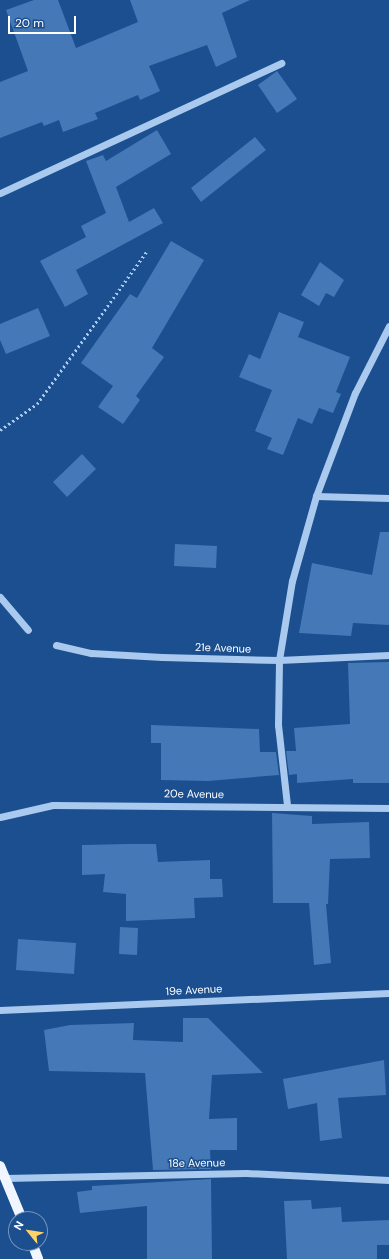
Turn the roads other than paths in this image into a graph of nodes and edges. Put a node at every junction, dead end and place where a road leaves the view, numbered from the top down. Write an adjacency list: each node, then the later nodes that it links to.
1 (281, 62): 2 (street)
2 (0, 193)
3 (389, 326): 4 (street)
4 (316, 496): 5 (street); 10 (street)
5 (389, 498)
6 (0, 597): 7 (street)
7 (28, 630)
8 (56, 645): 10 (street, 21e Avenue)
9 (389, 655): 10 (street, 21e Avenue)
10 (279, 660): 11 (street)
11 (287, 806): 12 (street, 20e Avenue); 13 (street, 20e Avenue)
12 (389, 808)
13 (0, 817)
14 (389, 993): 15 (street, 19e Avenue)
15 (0, 1010)
16 (0, 1166): 17 (main road)
17 (5, 1178): 18 (street, 18e Avenue); 19 (main road)
18 (389, 1180)
19 (19, 1211)

